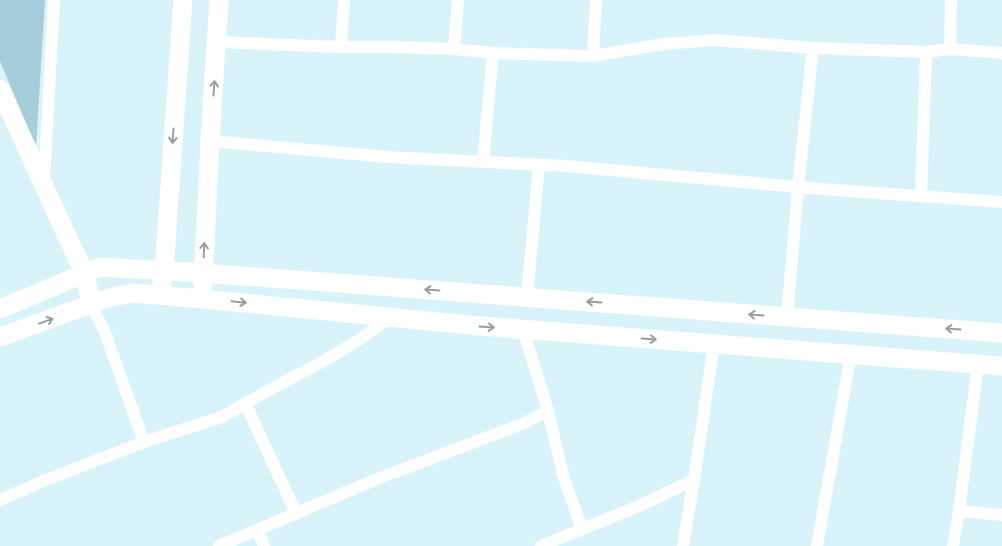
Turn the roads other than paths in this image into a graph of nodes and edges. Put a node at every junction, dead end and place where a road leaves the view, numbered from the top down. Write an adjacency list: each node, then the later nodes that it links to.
1 (54, 0): 21 (street)
2 (183, 0): 25 (street, one-way to 25)
3 (219, 0): 8 (street)
4 (344, 0): 9 (street)
5 (458, 0): 11 (street)
6 (596, 0): 16 (street)
7 (951, 0): 12 (street)
8 (217, 42): 9 (street); 18 (street, one-way to 8)
9 (341, 47): 11 (street)
10 (813, 48): 13 (street); 16 (street); 22 (street)
11 (454, 49): 14 (street)
12 (950, 49): 13 (street); 15 (street)
13 (926, 52): 23 (street)
14 (492, 53): 16 (street); 19 (street)
15 (1002, 53)
16 (593, 56)
17 (0, 89): 21 (street)
18 (210, 141): 19 (street); 26 (street, one-way to 18)
19 (483, 162): 20 (street)
20 (539, 165): 22 (street); 29 (street)
21 (43, 184): 27 (street)
22 (798, 187): 23 (street); 33 (street)
23 (921, 196): 24 (street)
24 (1002, 202)
25 (164, 271): 26 (street); 27 (street); 28 (street)
26 (203, 273): 29 (street, one-way to 26); 30 (street)
27 (85, 274): 31 (street); 32 (street)
28 (162, 296): 30 (street); 31 (street)
29 (527, 297): 33 (street, one-way to 29)
30 (202, 298): 34 (street, one-way to 34)
31 (91, 304): 37 (street, one-way to 31); 44 (street)
32 (0, 309)
33 (787, 317): 36 (street, one-way to 33)
34 (392, 318): 35 (street, one-way to 35); 42 (street)
35 (523, 329): 38 (street, one-way to 38); 43 (street)
36 (1002, 333)
37 (0, 337)
38 (714, 344): 39 (street); 45 (street)
39 (851, 354): 40 (street); 56 (street)
40 (978, 364): 41 (street); 47 (street)
41 (1002, 366)
42 (245, 403): 44 (street); 48 (street)
43 (548, 411): 48 (street); 50 (street)
44 (144, 442): 46 (street)
45 (694, 480): 50 (street); 55 (street)
46 (0, 500)
47 (959, 512): 49 (street); 57 (street)
48 (296, 513): 51 (street)
49 (1002, 515)
50 (582, 529): 54 (street)
51 (258, 530): 52 (street); 53 (street)
52 (219, 546)
53 (264, 546)
54 (541, 546)
55 (683, 546)
56 (817, 546)
57 (953, 546)

